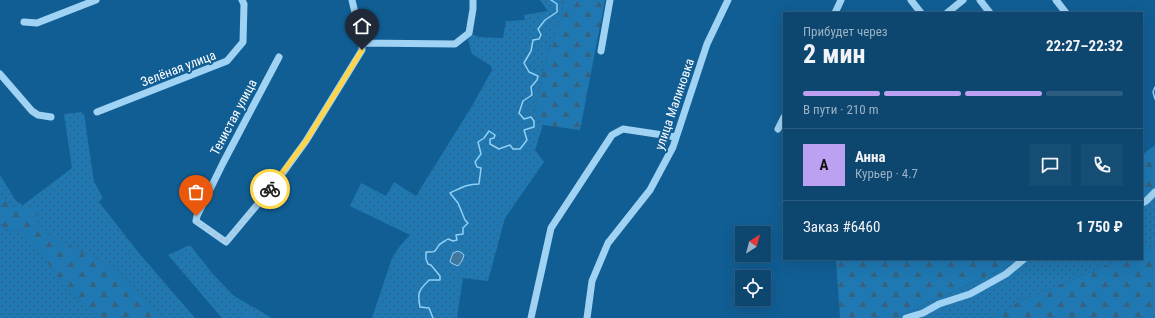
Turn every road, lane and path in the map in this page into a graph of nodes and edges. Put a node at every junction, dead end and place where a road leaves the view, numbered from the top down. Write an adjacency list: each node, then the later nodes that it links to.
1 (96, 0): 17 (street)
2 (242, 0): 22 (street, Зелёная улица)
3 (352, 0): 18 (street)
4 (473, 0): 18 (street)
5 (610, 0): 19 (street)
6 (728, 0): 26 (street, улица Малиновка)
7 (841, 0): 12 (street)
8 (911, 0): 13 (street)
9 (963, 0): 14 (street)
10 (980, 0): 15 (street)
11 (1056, 0): 16 (street)
12 (835, 12)
13 (920, 12)
14 (948, 12)
15 (989, 12)
16 (1065, 12)
17 (24, 22)
18 (362, 43): 20 (street, Тенистая улица)
19 (601, 51)
20 (278, 57)
21 (0, 74): 23 (street)
22 (97, 112)
23 (51, 117)
24 (783, 119): 25 (street)
25 (778, 129)
26 (676, 137): 30 (street); 31 (street, улица Малиновка)
27 (1155, 192): 28 (street)
28 (1143, 202)
29 (1023, 260): 32 (street)
30 (531, 318)
31 (586, 318)
32 (906, 318)

